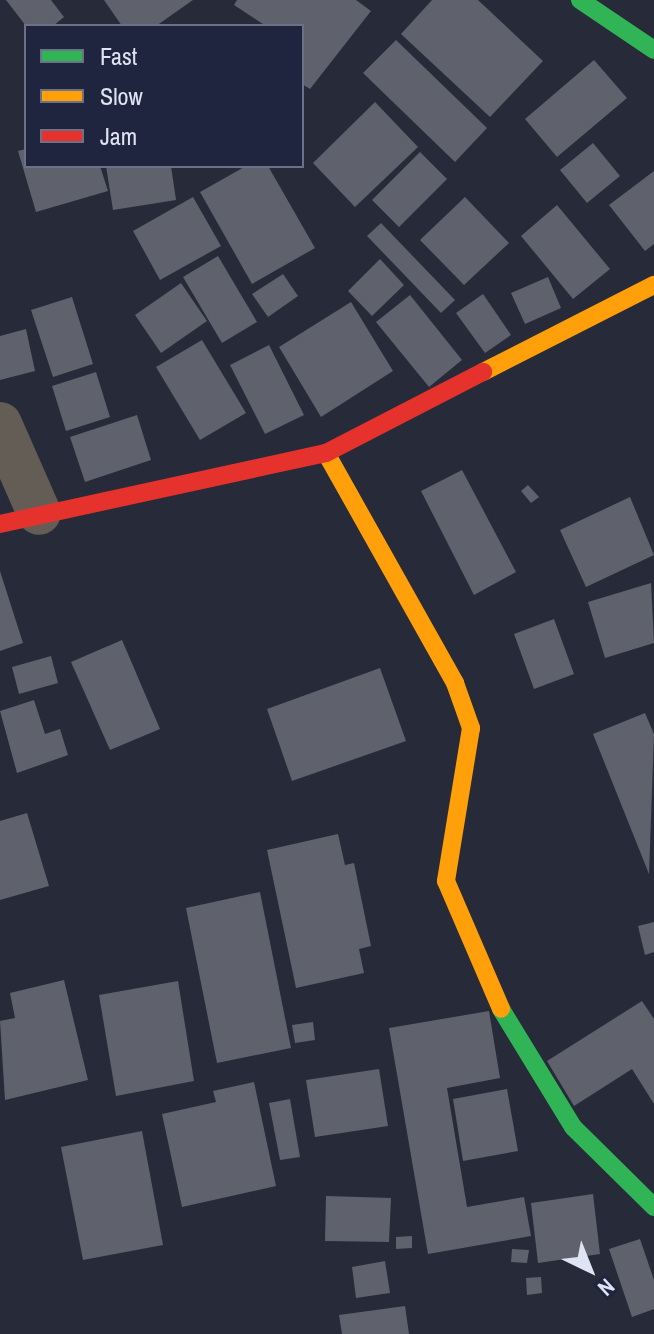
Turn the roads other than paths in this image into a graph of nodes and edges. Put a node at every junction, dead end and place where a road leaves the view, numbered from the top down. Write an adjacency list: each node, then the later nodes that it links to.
1 (580, 0): 2 (street)
2 (654, 50)
3 (654, 285): 5 (street)
4 (0, 424): 6 (street)
5 (326, 453): 6 (street); 7 (street)
6 (20, 519)
7 (654, 1207)

